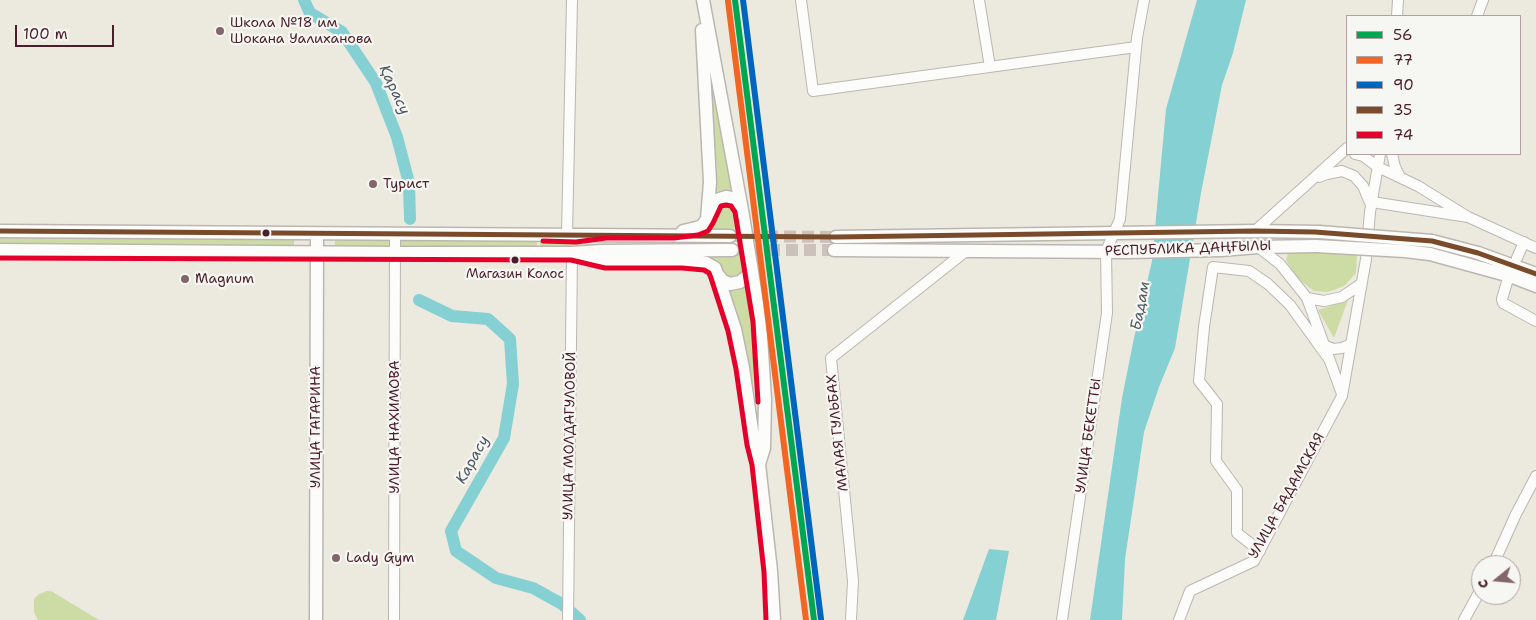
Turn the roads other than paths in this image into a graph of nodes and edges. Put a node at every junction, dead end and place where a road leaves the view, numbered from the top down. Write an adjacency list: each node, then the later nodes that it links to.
1 (572, 0): 30 (street)
2 (702, 0): 21 (main road); 24 (main road)
3 (801, 0): 11 (street)
4 (979, 0): 11 (street)
5 (1144, 0): 10 (street)
6 (1398, 0): 8 (street)
7 (1483, 0): 9 (street)
8 (1398, 15)
9 (1478, 15)
10 (1136, 47): 11 (street); 29 (street)
11 (990, 66)
12 (1346, 150): 18 (street)
13 (1359, 155): 16 (street)
14 (1380, 155): 16 (street, УЛИЦА БАДАМСКАЯ)
15 (1392, 155): 17 (street)
16 (1378, 166): 17 (street); 20 (street, УЛИЦА БАДАМСКАЯ)
17 (1400, 177): 19 (street)
18 (1314, 179): 20 (street); 26 (street)
19 (1434, 196): 22 (street); 23 (street)
20 (1372, 204): 22 (street); 52 (street, УЛИЦА БАДАМСКАЯ)
21 (742, 210): 24 (main road); 48 (main road)
22 (1429, 212): 23 (street)
23 (1468, 217): 33 (street)
24 (707, 219): 30 (main road)
25 (0, 231): 27 (main road)
26 (1255, 231): 29 (main road, РЕСПУБЛИКА ДАҢҒЫЛЫ); 36 (main road, РЕСПУБЛИКА ДАҢҒЫЛЫ, bridge)
27 (317, 234): 28 (main road); 43 (main road, УЛИЦА ГАГАРИНА)
28 (395, 234): 30 (main road); 44 (street, УЛИЦА НАХИМОВА)
29 (1114, 234): 32 (main road, РЕСПУБЛИКА ДАҢҒЫЛЫ); 42 (street)
30 (571, 235): 31 (main road)
31 (730, 236)
32 (836, 237)
33 (1524, 242): 37 (street); 46 (street)
34 (1258, 246): 35 (main road, РЕСПУБЛИКА ДАҢҒЫЛЫ); 42 (main road, РЕСПУБЛИКА ДАҢҒЫЛЫ); 47 (street)
35 (1284, 246): 36 (main road, РЕСПУБЛИКА ДАҢҒЫЛЫ, bridge); 47 (street)
36 (1431, 248): 49 (main road, РЕСПУБЛИКА ДАҢҒЫЛЫ); 53 (main road, РЕСПУБЛИКА ДАҢҒЫЛЫ)
37 (1536, 248)
38 (0, 250): 43 (main road)
39 (732, 250): 45 (main road)
40 (834, 250): 41 (main road, РЕСПУБЛИКА ДАҢҒЫЛЫ)
41 (966, 250): 42 (main road, РЕСПУБЛИКА ДАҢҒЫЛЫ); 69 (street, МАЛАЯ ГУЛЬБАХ)
42 (1109, 251): 70 (street, УЛИЦА БЕКЕТТЫ)
43 (317, 252): 44 (main road); 66 (main road, УЛИЦА ГАГАРИНА)
44 (395, 253): 45 (main road); 67 (street, УЛИЦА НАХИМОВА)
45 (572, 253): 50 (main road); 65 (street, УЛИЦА МОЛДАГУЛОВОЙ)
46 (1517, 258)
47 (1280, 264): 54 (street)
48 (752, 272): 50 (main road); 60 (main road)
49 (1536, 274)
50 (718, 276): 60 (main road)
51 (1507, 282): 55 (street)
52 (1361, 284): 54 (street); 56 (street, УЛИЦА БАДАМСКАЯ)
53 (1536, 286)
54 (1307, 298): 57 (street)
55 (1536, 321)
56 (1351, 344): 57 (street); 59 (street, УЛИЦА БАДАМСКАЯ)
57 (1324, 345): 58 (street)
58 (1329, 359): 59 (street); 62 (street)
59 (1342, 396): 62 (street, УЛИЦА БАДАМСКАЯ)
60 (759, 464): 68 (main road)
61 (1536, 476): 63 (street)
62 (1260, 551): 71 (street, УЛИЦА БАДАМСКАЯ)
63 (1498, 555)
64 (1472, 605): 72 (street)
65 (568, 619)
66 (316, 620)
67 (394, 620)
68 (774, 620)
69 (851, 620)
70 (1062, 620)
71 (1179, 620)
72 (1464, 620)

